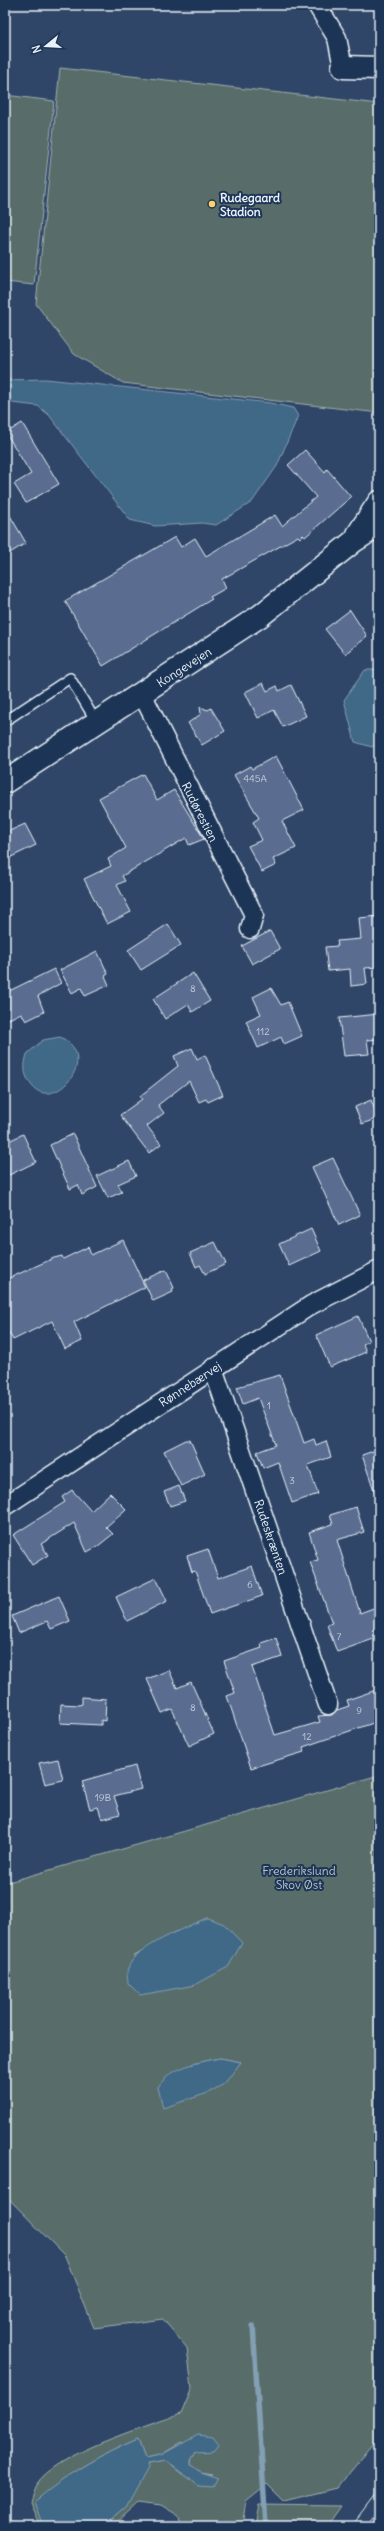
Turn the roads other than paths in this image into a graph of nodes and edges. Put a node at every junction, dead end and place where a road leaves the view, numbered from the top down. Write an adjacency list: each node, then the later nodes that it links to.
1 (317, 5): 2 (street)
2 (343, 67): 3 (main road)
3 (379, 68)
4 (379, 502): 6 (main road, Kongevejen)
5 (379, 525): 6 (main road, Kongevejen)
6 (354, 540): 7 (main road, Kongevejen)
7 (142, 694): 9 (main road, Kongevejen); 11 (street, Rudørestien)
8 (5, 721): 9 (lane)
9 (97, 723): 10 (main road, Kongevejen)
10 (5, 782)
11 (250, 929)
12 (379, 1270): 13 (street, Rønnebærvej)
13 (214, 1368): 14 (street, Rønnebærvej); 15 (street, Rudeskrænten)
14 (5, 1506)
15 (328, 1706)

